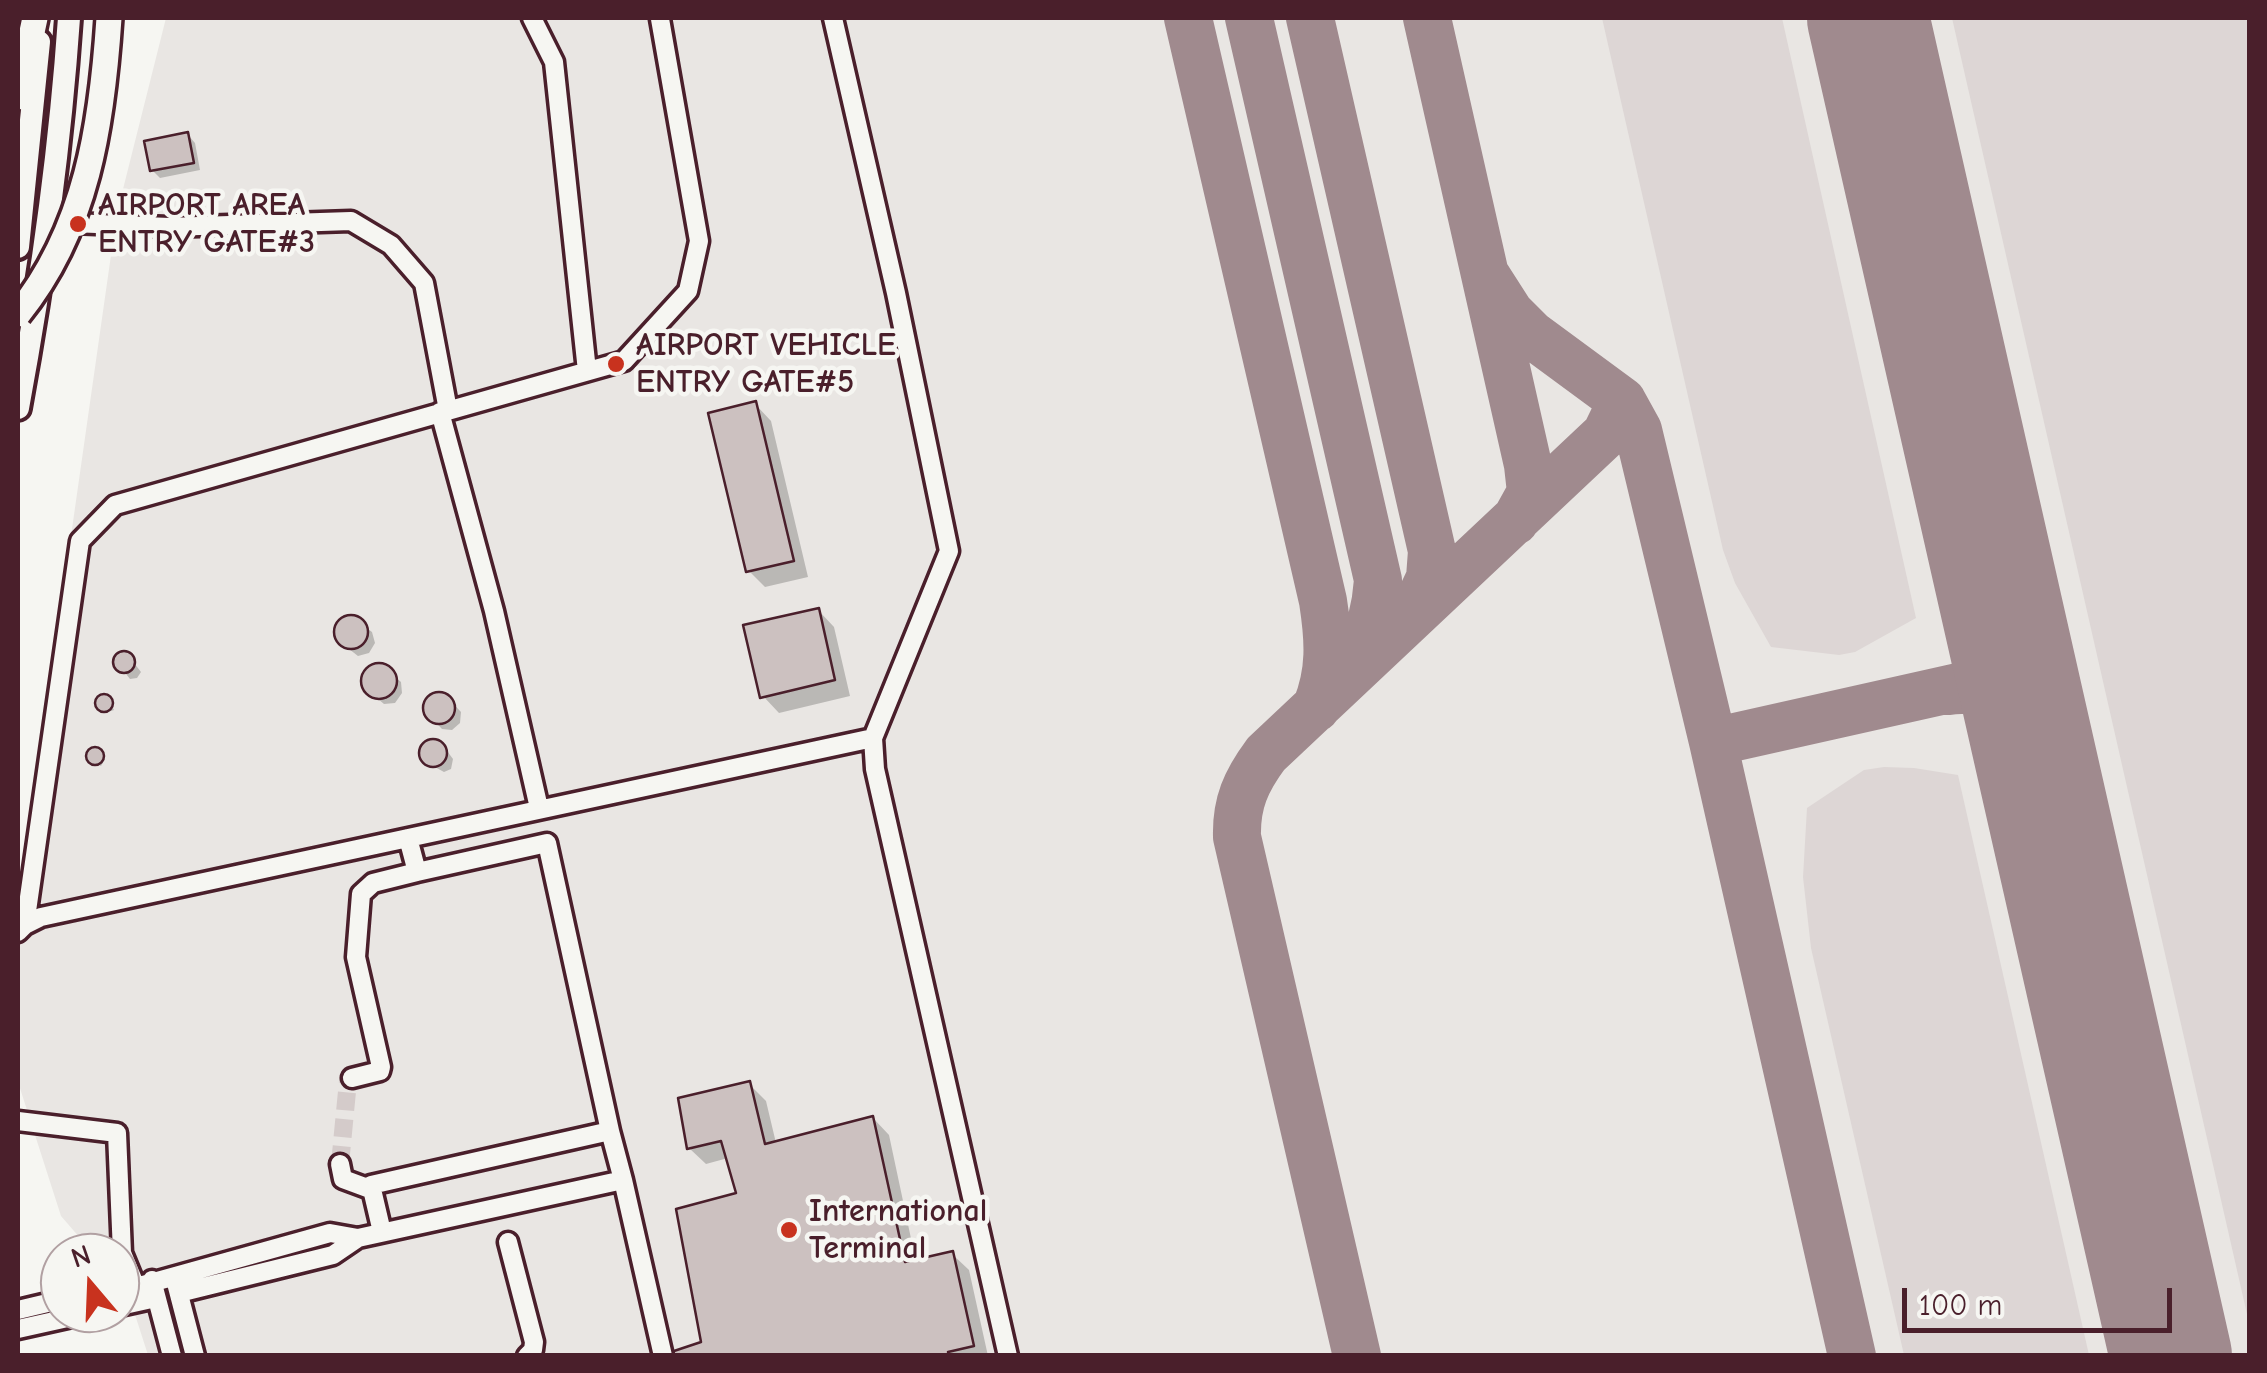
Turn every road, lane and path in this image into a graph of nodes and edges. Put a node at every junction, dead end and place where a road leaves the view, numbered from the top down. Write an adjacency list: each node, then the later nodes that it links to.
1 (38, 18): 7 (highway); 9 (main road)
2 (69, 18): 12 (main road)
3 (109, 18): 8 (highway, bridge)
4 (532, 18): 11 (lane)
5 (833, 18): 14 (lane)
6 (660, 19): 11 (lane)
7 (18, 96)
8 (72, 224): 10 (highway, bridge); 13 (lane)
9 (18, 247)
10 (18, 314)
11 (587, 371): 13 (lane)
12 (18, 408)
13 (444, 411): 15 (lane); 18 (lane)
14 (873, 738): 15 (lane); 33 (lane)
15 (538, 808): 16 (lane)
16 (408, 838): 17 (lane); 18 (lane)
17 (417, 872): 19 (lane); 21 (lane)
18 (21, 928)
19 (352, 1078)
20 (18, 1121): 28 (lane)
21 (610, 1131): 23 (lane); 24 (lane)
22 (340, 1164): 24 (lane)
23 (624, 1180): 25 (lane); 32 (lane)
24 (370, 1189): 25 (lane)
25 (382, 1232): 27 (lane)
26 (508, 1242): 31 (lane)
27 (176, 1284): 28 (lane); 30 (lane)
28 (141, 1288): 29 (lane)
29 (172, 1356)
30 (194, 1356)
31 (527, 1356)
32 (662, 1356)
33 (1008, 1356)

